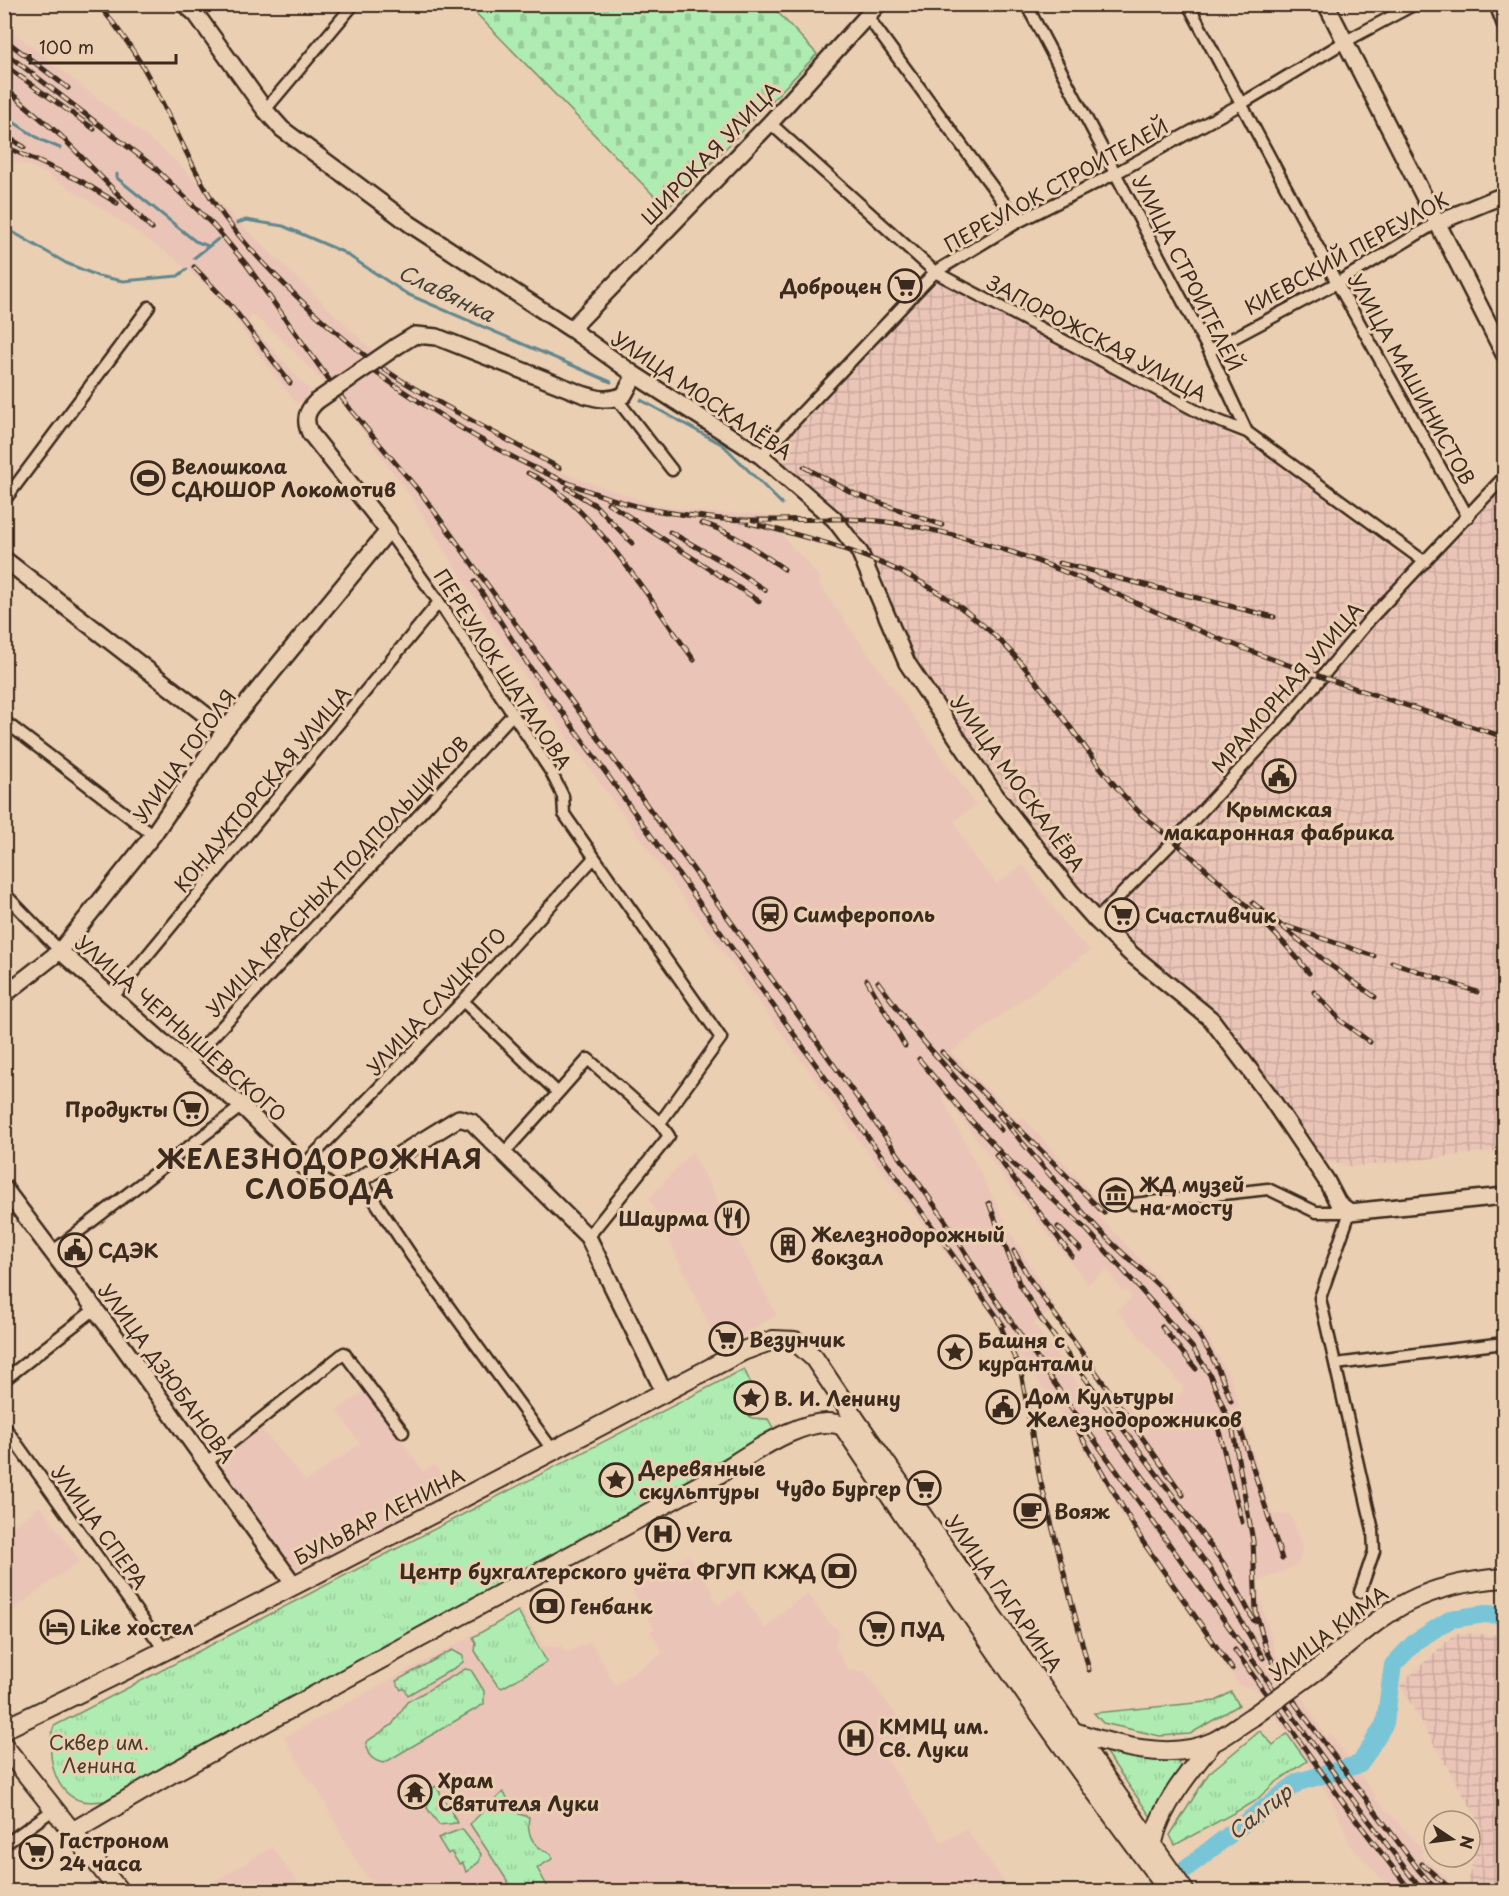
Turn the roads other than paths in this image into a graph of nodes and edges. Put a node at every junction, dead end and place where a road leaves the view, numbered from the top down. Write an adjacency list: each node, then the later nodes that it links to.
1 (184, 4): 12 (main road, УЛИЦА МОСКАЛЁВА)
2 (354, 4): 12 (street)
3 (1026, 4): 14 (street, УЛИЦА СТРОИТЕЛЕЙ)
4 (1188, 4): 11 (street, УЛИЦА МАШИНИСТОВ)
5 (1326, 4): 10 (main road)
6 (1415, 4): 10 (street, ПЕРЕУЛОК СТРОИТЕЛЕЙ)
7 (1495, 4): 9 (street)
8 (872, 10): 13 (main road, ШИРОКАЯ УЛИЦА); 16 (street)
9 (1504, 28)
10 (1346, 41): 11 (street, ПЕРЕУЛОК СТРОИТЕЛЕЙ); 17 (main road)
11 (1241, 104): 14 (street, ПЕРЕУЛОК СТРОИТЕЛЕЙ); 19 (street, УЛИЦА МАШИНИСТОВ)
12 (265, 110): 21 (main road, УЛИЦА МОСКАЛЁВА)
13 (770, 123): 18 (street, ЗАПОРОЖСКАЯ УЛИЦА); 21 (main road, ШИРОКАЯ УЛИЦА)
14 (1116, 173): 16 (street, ПЕРЕУЛОК СТРОИТЕЛЕЙ); 22 (street, УЛИЦА СТРОИТЕЛЕЙ)
15 (1504, 195): 17 (main road, КИЕВСКИЙ ПЕРЕУЛОК)
16 (1018, 222): 18 (street, ПЕРЕУЛОК СТРОИТЕЛЕЙ)
17 (1436, 223): 19 (street, КИЕВСКИЙ ПЕРЕУЛОК); 23 (main road)
18 (935, 272): 26 (street, ЗАПОРОЖСКАЯ УЛИЦА); 27 (street, ПЕРЕУЛОК СТРОИТЕЛЕЙ)
19 (1338, 283): 22 (street, КИЕВСКИЙ ПЕРЕУЛОК); 31 (street, УЛИЦА МАШИНИСТОВ)
20 (149, 307): 30 (street)
21 (571, 329): 24 (main road, УЛИЦА МОСКАЛЁВА)
22 (1209, 351): 26 (street, УЛИЦА СТРОИТЕЛЕЙ)
23 (1504, 354)
24 (634, 375): 25 (main road); 27 (main road, УЛИЦА МОСКАЛЁВА)
25 (616, 399): 28 (street); 32 (main road, bridge)
26 (1247, 432): 34 (street, ЗАПОРОЖСКАЯ УЛИЦА)
27 (761, 456): 42 (main road, УЛИЦА МОСКАЛЁВА)
28 (672, 470)
29 (1504, 477): 31 (street, МРАМОРНАЯ УЛИЦА)
30 (4, 501)
31 (1468, 517): 34 (street, МРАМОРНАЯ УЛИЦА)
32 (388, 531): 35 (street, ПЕРЕУЛОК ШАТАЛОВА); 38 (main road, УЛИЦА ГОГОЛЯ)
33 (4, 559): 38 (main road)
34 (1425, 562): 42 (street, МРАМОРНАЯ УЛИЦА)
35 (439, 602): 36 (street, ПЕРЕУЛОК ШАТАЛОВА); 45 (street, КОНДУКТОРСКАЯ УЛИЦА)
36 (513, 714): 40 (street, ПЕРЕУЛОК ШАТАЛОВА); 47 (street, УЛИЦА КРАСНЫХ ПОДПОЛЬЩИКОВ)
37 (4, 721): 39 (street)
38 (225, 730): 39 (main road, УЛИЦА ГОГОЛЯ)
39 (153, 835): 43 (main road, УЛИЦА ГОГОЛЯ)
40 (593, 859): 46 (street, УЛИЦА СЛУЦКОГО); 50 (street, ПЕРЕУЛОК ШАТАЛОВА)
41 (4, 893): 43 (street, УЛИЦА ЧЕРНЫШЕВСКОГО)
42 (1096, 920): 57 (main road, УЛИЦА МОСКАЛЁВА)
43 (60, 951): 44 (main road, УЛИЦА ГОГОЛЯ); 45 (main road, УЛИЦА ЧЕРНЫШЕВСКОГО)
44 (4, 995)
45 (112, 998): 47 (main road, УЛИЦА ЧЕРНЫШЕВСКОГО)
46 (463, 1001): 48 (street); 52 (street, УЛИЦА СЛУЦКОГО)
47 (189, 1062): 49 (main road, УЛИЦА ЧЕРНЫШЕВСКОГО)
48 (558, 1093): 50 (street); 51 (street)
49 (242, 1106): 52 (main road, УЛИЦА ЧЕРНЫШЕВСКОГО); 59 (street)
50 (660, 1123): 58 (street)
51 (503, 1154): 53 (main road); 58 (main road)
52 (303, 1166): 53 (main road, УЛИЦА ЧЕРНЫШЕВСКОГО)
53 (360, 1179): 68 (street)
54 (4, 1188): 59 (main road, УЛИЦА ДЗЮБАНОВА)
55 (1504, 1196): 57 (main road)
56 (1133, 1204): 57 (street)
57 (1350, 1212): 63 (street)
58 (588, 1237): 65 (main road)
59 (52, 1252): 60 (main road, УЛИЦА ДЗЮБАНОВА)
60 (95, 1309): 64 (street); 69 (main road, УЛИЦА ДЗЮБАНОВА)
61 (773, 1340): 65 (main road, БУЛЬВАР ЛЕНИНА); 76 (main road, УЛИЦА ГАГАРИНА)
62 (1504, 1342): 63 (street)
63 (1336, 1364): 72 (street)
64 (4, 1380)
65 (664, 1392): 68 (main road, БУЛЬВАР ЛЕНИНА)
66 (4, 1426): 73 (street, УЛИЦА СПЕРА)
67 (403, 1432): 69 (street)
68 (554, 1452): 71 (main road, БУЛЬВАР ЛЕНИНА)
69 (207, 1462): 71 (main road, УЛИЦА ДЗЮБАНОВА)
70 (1504, 1578): 77 (main road, УЛИЦА КИМА, bridge)
71 (294, 1585): 73 (main road, БУЛЬВАР ЛЕНИНА)
72 (1360, 1592)
73 (165, 1651): 75 (main road, БУЛЬВАР ЛЕНИНА)
74 (1044, 1721): 76 (main road); 80 (main road, УЛИЦА ГАГАРИНА); 83 (main road, УЛИЦА ГАГАРИНА)
75 (4, 1729)
76 (1074, 1732): 77 (main road); 82 (main road, УЛИЦА ГАГАРИНА)
77 (1213, 1742): 82 (main road)
78 (4, 1746): 79 (main road)
79 (52, 1810): 80 (main road); 81 (street)
80 (72, 1832): 84 (main road)
81 (4, 1845)
82 (1152, 1846): 83 (main road, УЛИЦА ГАГАРИНА)
83 (1158, 1865): 85 (main road); 86 (main road, УЛИЦА ГАГАРИНА)
84 (120, 1892)
85 (1170, 1892)
86 (1185, 1892)

